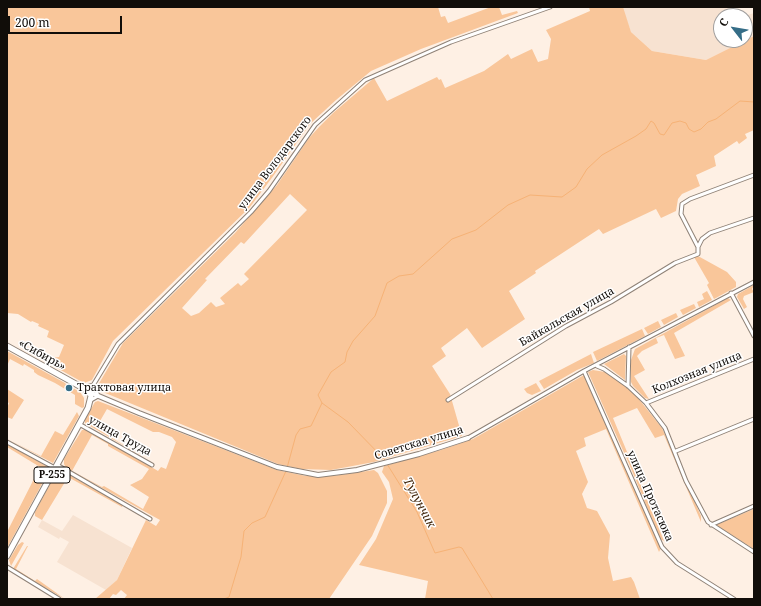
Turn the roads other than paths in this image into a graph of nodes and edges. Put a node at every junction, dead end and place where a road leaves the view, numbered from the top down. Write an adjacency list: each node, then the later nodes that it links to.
1 (550, 7): 13 (street, улица Володарского)
2 (754, 175): 4 (street)
3 (754, 218): 4 (street)
4 (698, 247): 19 (street, Байкальская улица)
5 (754, 282): 6 (street, Советская улица)
6 (731, 293): 7 (street); 9 (street, Советская улица)
7 (754, 336)
8 (7, 346): 15 (highway, «Сибирь»)
9 (630, 347): 11 (street, Советская улица); 14 (street)
10 (754, 360): 20 (street, Колхозная улица)
11 (596, 366): 12 (street, Советская улица); 14 (street)
12 (584, 371): 23 (street, Советская улица); 35 (street, улица Протасюка)
13 (94, 385): 15 (street); 16 (street, улица Володарского); 17 (street)
14 (628, 386): 20 (street)
15 (82, 388): 16 (highway, «Сибирь»)
16 (89, 392): 17 (street, Советская улица); 18 (highway)
17 (98, 396): 18 (street); 23 (street, Советская улица)
18 (91, 400): 22 (highway, Р-255)
19 (448, 400)
20 (646, 403): 25 (street)
21 (754, 419): 25 (street)
22 (79, 424): 26 (street, улица Труда); 27 (highway, Р-255)
23 (468, 438)
24 (7, 442): 27 (street)
25 (676, 451): 30 (street)
26 (152, 465)
27 (56, 467): 29 (street); 32 (highway, Р-255)
28 (754, 506): 30 (street)
29 (150, 519)
30 (711, 525): 31 (street)
31 (754, 552)
32 (7, 556)
33 (7, 567): 34 (street)
34 (59, 599)
35 (734, 599)

